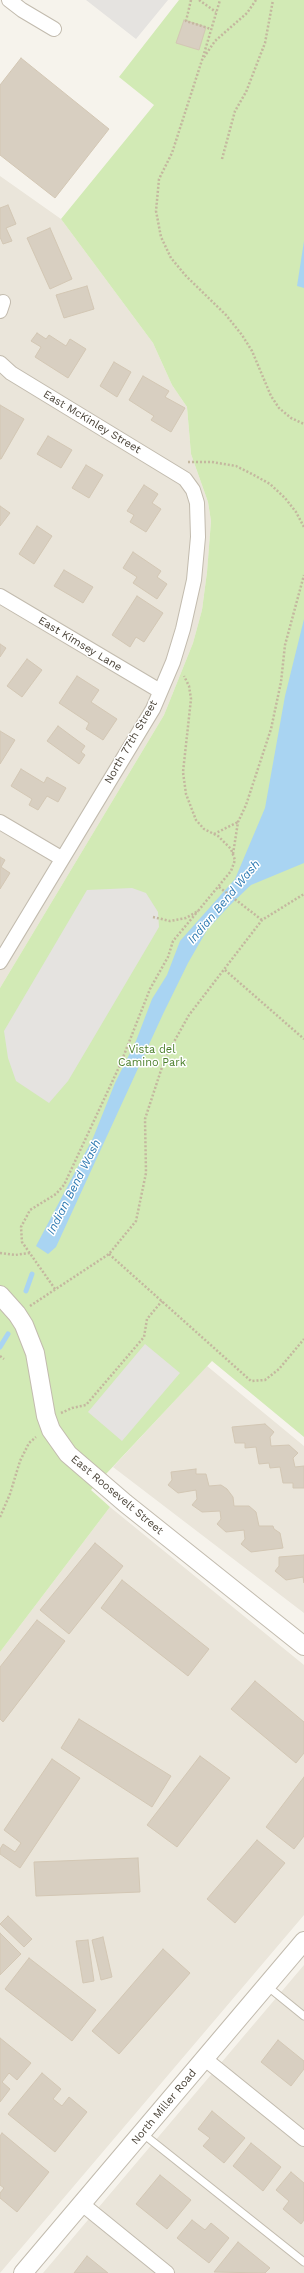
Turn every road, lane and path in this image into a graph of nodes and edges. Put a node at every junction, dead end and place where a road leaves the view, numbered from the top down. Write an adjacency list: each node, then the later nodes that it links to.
1 (9, 0): 8 (street)
2 (191, 0): 9 (path)
3 (199, 0): 7 (path)
4 (220, 0): 7 (path)
5 (256, 0): 10 (path)
6 (273, 0): 11 (path)
7 (216, 12): 9 (path)
8 (54, 29)
9 (211, 29): 10 (path)
10 (202, 60): 13 (path)
11 (222, 159)
12 (0, 363): 15 (street, East McKinley Street)
13 (304, 424)
14 (183, 463): 16 (path)
15 (185, 479): 20 (street, North 77th Street)
16 (304, 527)
17 (304, 576): 22 (path)
18 (0, 596): 20 (street, East Kimsey Lane)
19 (184, 674): 23 (path)
20 (160, 691): 25 (street, North 77th Street)
21 (0, 822): 25 (street)
22 (238, 822): 23 (path); 24 (path)
23 (214, 834): 24 (path)
24 (233, 854): 26 (path)
25 (61, 858): 31 (street, North 77th Street)
26 (219, 887): 28 (path); 30 (path)
27 (304, 894): 30 (path)
28 (198, 911): 29 (path); 35 (path)
29 (153, 917)
30 (262, 920): 32 (path)
31 (0, 962)
32 (225, 970): 33 (path); 36 (path)
33 (304, 1039)
34 (0, 1253): 35 (path)
35 (30, 1253): 37 (path)
36 (109, 1254): 37 (path); 39 (path)
37 (55, 1289): 40 (path)
38 (0, 1295): 44 (street, East Roosevelt Street)
39 (162, 1301): 41 (path); 44 (path)
40 (26, 1308)
41 (304, 1339)
42 (0, 1356): 43 (path)
43 (4, 1359)
44 (49, 1422): 45 (path); 46 (street, East Roosevelt Street)
45 (0, 1516)
46 (304, 1646)
47 (304, 1941): 48 (street, North Miller Road)
48 (266, 1986): 49 (lane); 50 (street, North Miller Road)
49 (304, 2016)
50 (205, 2059): 51 (street, North Miller Road); 52 (street)
51 (142, 2133): 53 (street, North Miller Road); 54 (lane)
52 (304, 2139)
53 (82, 2204): 55 (street, North Miller Road); 56 (street)
54 (304, 2262)
55 (23, 2273)
56 (167, 2273)

